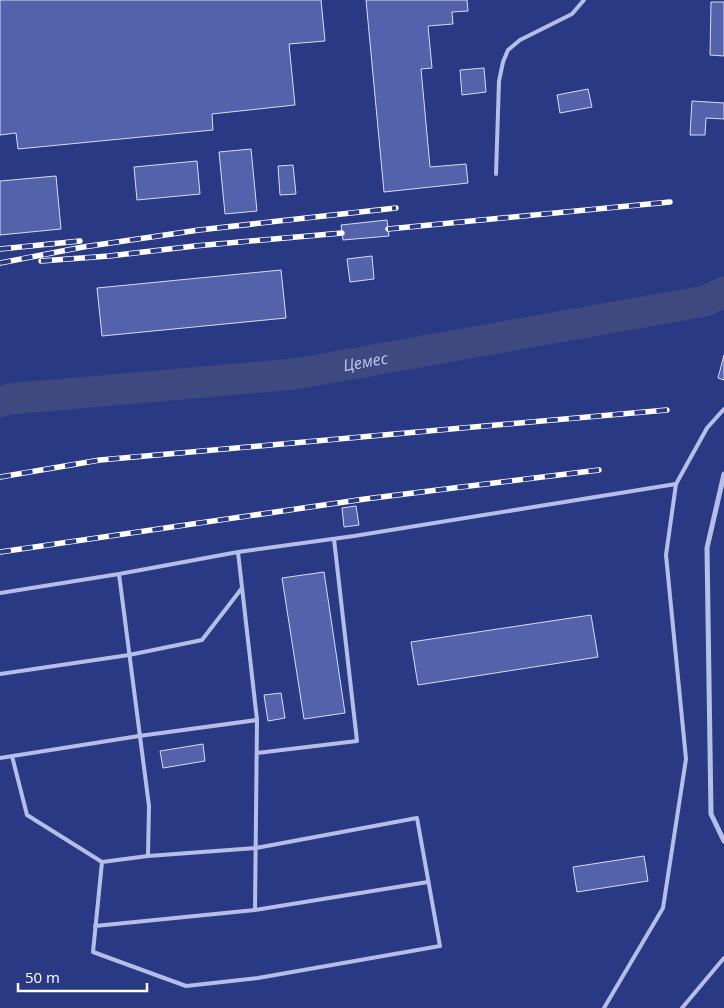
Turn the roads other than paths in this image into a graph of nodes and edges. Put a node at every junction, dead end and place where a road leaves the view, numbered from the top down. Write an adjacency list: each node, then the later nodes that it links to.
1 (584, 0): 2 (lane)
2 (496, 174)
3 (724, 409): 5 (lane)
4 (724, 474): 18 (street)
5 (676, 484): 6 (lane); 26 (lane)
6 (334, 539): 7 (lane); 15 (lane)
7 (238, 552): 8 (lane); 9 (lane)
8 (119, 574): 10 (lane); 11 (lane)
9 (242, 588): 11 (lane); 13 (lane)
10 (0, 593)
11 (129, 655): 12 (lane); 14 (lane)
12 (0, 674)
13 (257, 720): 14 (lane); 15 (lane)
14 (139, 736): 16 (lane); 20 (lane)
15 (257, 753): 19 (lane)
16 (12, 756): 17 (lane); 21 (lane)
17 (0, 758)
18 (724, 841)
19 (256, 848): 20 (lane); 22 (lane); 23 (lane)
20 (148, 856): 21 (lane)
21 (102, 862): 24 (lane)
22 (428, 882): 23 (lane); 24 (lane)
23 (255, 910): 24 (lane)
24 (96, 926)
25 (724, 958): 27 (lane)
26 (604, 1008)
27 (682, 1008)

